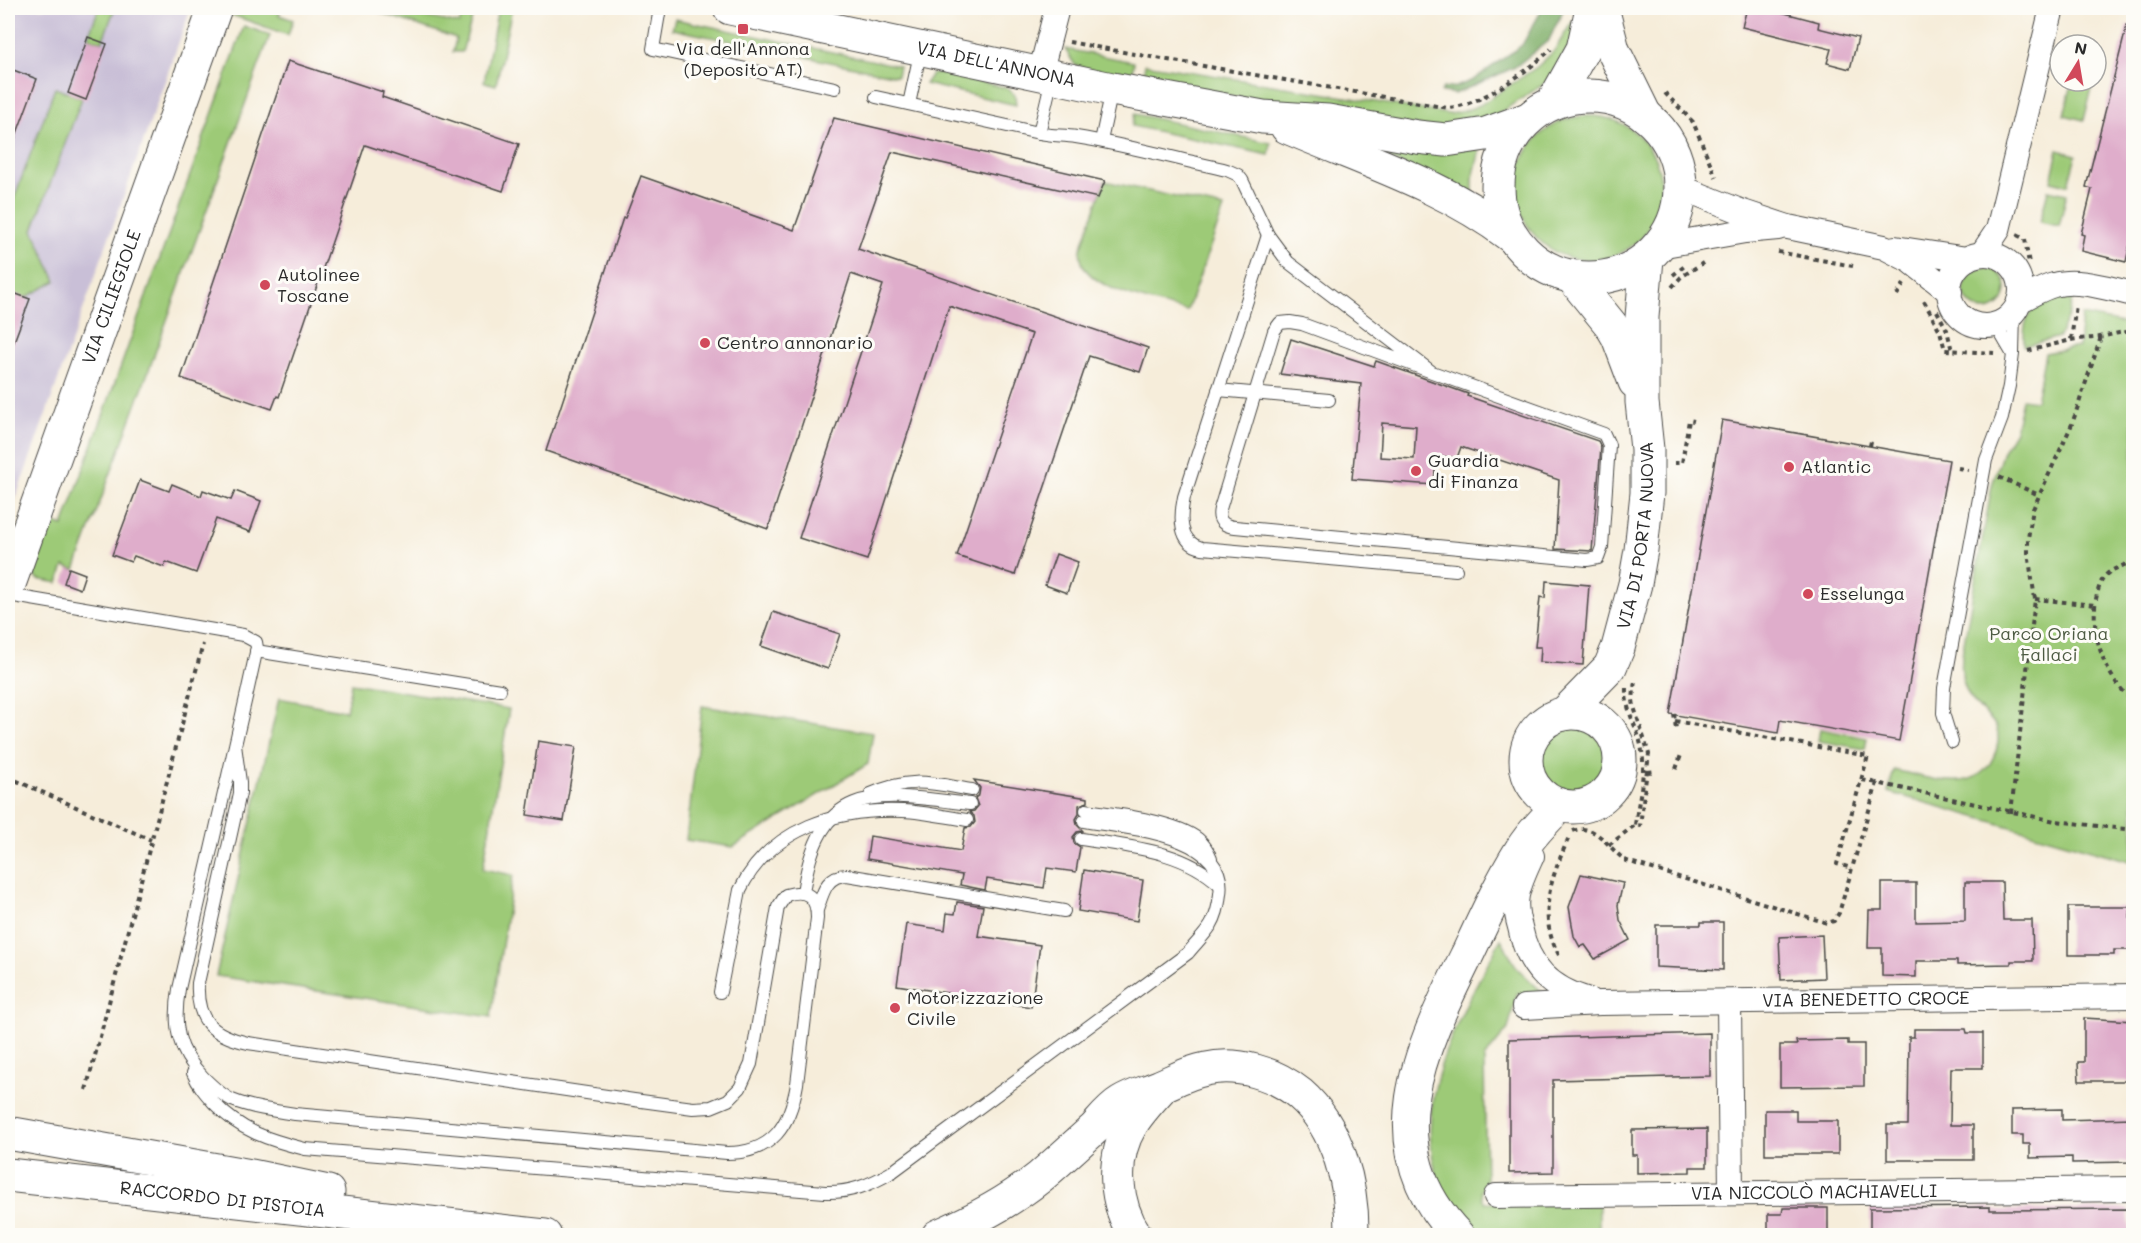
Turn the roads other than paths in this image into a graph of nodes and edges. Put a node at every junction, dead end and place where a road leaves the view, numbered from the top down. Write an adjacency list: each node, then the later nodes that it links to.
1 (215, 8): 38 (main road, VIA CILIEGIOLE)
2 (660, 8): 10 (lane)
3 (730, 8): 8 (main road, VIA DELL'ANNONA)
4 (1057, 8): 9 (street)
5 (1592, 8): 15 (main road)
6 (1602, 8): 14 (main road)
7 (2052, 8): 25 (street)
8 (921, 48): 9 (main road, VIA DELL'ANNONA); 13 (lane)
9 (1046, 75): 11 (main road, VIA DELL'ANNONA); 17 (lane)
10 (835, 88)
11 (1112, 89): 16 (main road, VIA DELL'ANNONA); 18 (lane)
12 (876, 96): 13 (lane)
13 (909, 104): 17 (lane)
14 (1654, 104): 15 (main road, VIA DELL'ANNONA); 19 (main road, VIA DELL'ANNONA)
15 (1541, 111): 16 (main road, VIA DELL'ANNONA); 22 (main road, VIA DELL'ANNONA)
16 (1263, 117): 22 (main road, VIA DELL'ANNONA)
17 (1039, 133): 18 (lane)
18 (1101, 141): 21 (lane)
19 (1680, 187): 20 (street); 24 (main road, VIA DELL'ANNONA)
20 (1788, 227): 23 (street); 24 (street)
21 (1268, 235): 32 (lane); 33 (lane)
22 (1511, 236): 26 (main road, VIA DELL'ANNONA)
23 (1884, 247): 25 (street); 29 (street)
24 (1659, 261): 26 (main road, VIA DELL'ANNONA); 36 (main road, VIA DI PORTA NUOVA)
25 (2000, 262): 27 (street); 29 (street); 30 (street)
26 (1572, 277): 36 (main road, VIA DI PORTA NUOVA)
27 (2053, 285): 28 (street); 30 (street)
28 (2133, 294)
29 (1942, 300): 30 (street)
30 (2009, 312): 31 (lane); 31 (lane)
31 (2013, 354): 45 (lane)
32 (1432, 372): 34 (lane); 34 (lane)
33 (1218, 390): 34 (lane); 37 (lane)
34 (1255, 393): 35 (lane)
35 (1329, 400)
36 (1642, 402): 41 (main road, VIA DI PORTA NUOVA)
37 (1456, 570)
38 (8, 587)
39 (8, 595): 40 (lane)
40 (256, 651): 42 (lane); 46 (lane)
41 (1624, 674): 43 (main road, VIA DI PORTA NUOVA); 44 (main road, VIA DI PORTA NUOVA)
42 (500, 690)
43 (1564, 714): 44 (main road); 50 (main road, VIA DI PORTA NUOVA)
44 (1614, 735): 50 (main road, VIA DI PORTA NUOVA)
45 (1952, 742)
46 (236, 745): 56 (lane); 64 (lane)
47 (972, 790): 48 (lane)
48 (849, 804): 49 (lane); 52 (lane)
49 (970, 804)
50 (1565, 806): 62 (street, VIA BENEDETTO CROCE); 78 (main road)
51 (1085, 815): 55 (lane)
52 (833, 817): 53 (lane); 56 (lane); 59 (lane)
53 (967, 820)
54 (1082, 839): 55 (lane)
55 (1221, 886): 64 (lane)
56 (803, 893): 57 (lane)
57 (817, 910): 58 (lane); 64 (lane)
58 (1064, 911)
59 (720, 992)
60 (2133, 996): 61 (street, VIA BENEDETTO CROCE)
61 (1729, 1002): 62 (street, VIA BENEDETTO CROCE); 69 (street)
62 (1600, 1004): 63 (street, VIA BENEDETTO CROCE)
63 (1524, 1007)
64 (189, 1063)
65 (1162, 1086): 75 (main road); 76 (main road); 77 (main road)
66 (8, 1133): 72 (main road)
67 (8, 1175): 72 (main road, RACCORDO DI PISTOIA)
68 (2133, 1189): 69 (street, VIA NICCOLÒ MACHIAVELLI)
69 (1731, 1193): 70 (street, VIA NICCOLÒ MACHIAVELLI)
70 (1496, 1196)
71 (8, 1198): 73 (main road, RACCORDO DI PISTOIA)
72 (424, 1221): 74 (main road, RACCORDO DI PISTOIA)
73 (352, 1236)
74 (545, 1236)
75 (938, 1236)
76 (1136, 1236)
77 (1352, 1236)
78 (1458, 1236)

